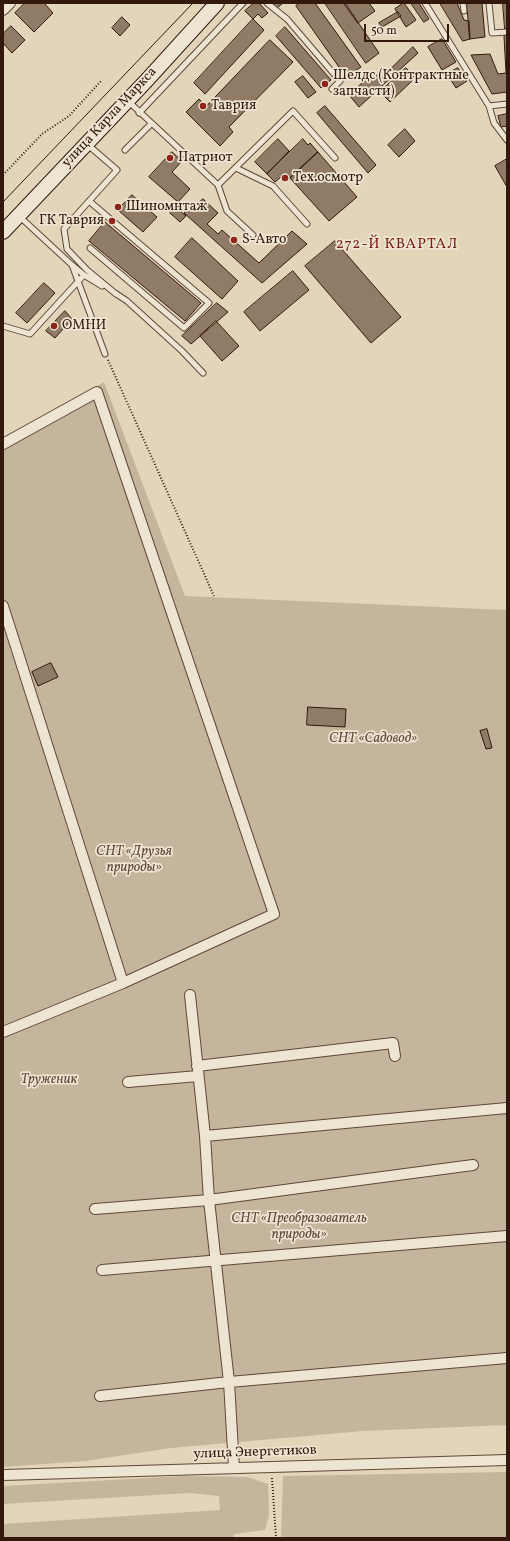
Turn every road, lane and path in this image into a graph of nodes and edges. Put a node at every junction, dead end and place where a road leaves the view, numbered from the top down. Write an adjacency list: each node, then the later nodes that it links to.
1 (10, 3): 8 (street)
2 (217, 3): 13 (street, улица Карла Маркса)
3 (243, 3): 16 (lane)
4 (268, 3): 12 (lane)
5 (425, 3): 15 (lane)
6 (463, 3): 9 (lane)
7 (489, 3): 10 (lane)
8 (3, 10)
9 (464, 11)
10 (507, 32)
11 (101, 81): 23 (path)
12 (332, 89)
13 (127, 101): 16 (lane); 19 (street, улица Карла Маркса)
14 (507, 104): 15 (lane)
15 (489, 106): 18 (lane)
16 (139, 113): 17 (lane)
17 (151, 124): 20 (lane); 24 (lane)
18 (507, 140)
19 (86, 144): 25 (lane); 26 (street, улица Карла Маркса)
20 (125, 150)
21 (335, 158): 22 (lane)
22 (236, 168): 24 (lane); 27 (lane)
23 (3, 175)
24 (218, 185): 29 (lane)
25 (89, 201): 30 (lane); 34 (lane)
26 (18, 216): 28 (street, улица Карла Маркса); 31 (lane)
27 (307, 224)
28 (3, 232)
29 (253, 235)
30 (90, 248)
31 (72, 265): 32 (lane); 33 (lane)
32 (84, 275): 33 (lane); 34 (lane)
33 (78, 283): 35 (lane); 36 (lane)
34 (116, 294): 37 (lane)
35 (3, 326)
36 (105, 354): 39 (path)
37 (203, 374)
38 (3, 444): 41 (street)
39 (214, 596)
40 (3, 606): 41 (street)
41 (123, 983): 43 (street)
42 (190, 995): 45 (street)
43 (3, 1032)
44 (396, 1056): 45 (street)
45 (198, 1071): 46 (street); 48 (street)
46 (128, 1082)
47 (507, 1108): 48 (street)
48 (205, 1136): 50 (street)
49 (474, 1165): 50 (street)
50 (209, 1200): 51 (street); 53 (street)
51 (95, 1209)
52 (507, 1236): 53 (street)
53 (216, 1260): 54 (street); 56 (street)
54 (102, 1270)
55 (507, 1358): 56 (street)
56 (229, 1382): 57 (street); 60 (street)
57 (100, 1396)
58 (507, 1460): 59 (street, улица Энергетиков)
59 (272, 1467): 60 (street, улица Энергетиков); 62 (path)
60 (234, 1468): 61 (street, улица Энергетиков)
61 (3, 1476)
62 (276, 1538)

